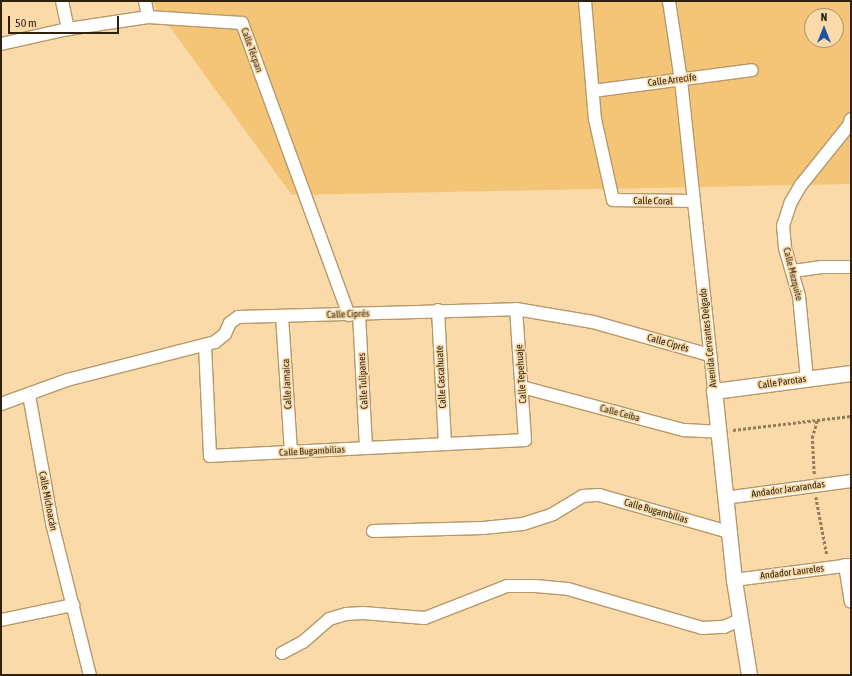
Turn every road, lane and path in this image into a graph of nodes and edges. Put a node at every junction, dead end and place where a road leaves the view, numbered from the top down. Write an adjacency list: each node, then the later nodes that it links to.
1 (62, 1): 6 (street)
2 (145, 1): 5 (street)
3 (585, 1): 10 (street)
4 (669, 1): 9 (street, Avenida Cervantes Delgado)
5 (148, 17): 6 (street, Calle Técpan); 12 (street, Calle Técpan)
6 (68, 29): 7 (street, Calle Técpan)
7 (1, 44)
8 (752, 70): 9 (street, Calle Arrecife)
9 (681, 80): 10 (street, Calle Arrecife); 13 (street, Avenida Cervantes Delgado)
10 (593, 91): 13 (street, Calle Coral)
11 (851, 119): 15 (street, Calle Mezquite)
12 (306, 197): 18 (street, Calle Tulipanes)
13 (694, 201): 21 (street, Avenida Cervantes Delgado)
14 (851, 267): 15 (street)
15 (793, 271): 23 (street, Calle Mezquite)
16 (516, 309): 17 (street, Calle Ciprés); 21 (street, Calle Ciprés); 24 (street, Calle Tepehuaje)
17 (438, 310): 18 (street, Calle Ciprés); 31 (street, Calle Cascahuate)
18 (354, 314): 19 (street, Calle Ciprés); 32 (street, Calle Tulipanes)
19 (282, 316): 20 (street, Calle Ciprés); 33 (street, Calle Jamaica)
20 (205, 345): 26 (street, Calle Ciprés); 33 (street, Calle Bugambilias)
21 (710, 355): 25 (street, Avenida Cervantes Delgado)
22 (851, 373): 23 (street, Calle Parotas)
23 (807, 379): 25 (street, Calle Parotas)
24 (522, 387): 29 (street, Calle Ceiba); 30 (street, Calle Tepehuaje)
25 (714, 391): 29 (street, Avenida Cervantes Delgado)
26 (29, 395): 27 (street, Calle Ciprés); 41 (street, Calle Michoacán)
27 (1, 404)
28 (851, 416): 29 (path)
29 (718, 432): 35 (street, Avenida Cervantes Delgado)
30 (525, 440): 31 (street, Calle Bugambilias)
31 (445, 444): 32 (street, Calle Bugambilias)
32 (366, 448): 33 (street, Calle Bugambilias)
33 (291, 452)
34 (851, 481): 35 (street, Andador Jacarandas)
35 (725, 498): 37 (street, Avenida Cervantes Delgado)
36 (373, 532): 37 (street, Calle Bugambilias)
37 (729, 532): 39 (street, Avenida Cervantes Delgado)
38 (848, 565): 39 (street, Andador Laureles); 40 (street)
39 (734, 580): 43 (street, Avenida Cervantes Delgado)
40 (851, 602)
41 (73, 605): 42 (street); 45 (street, Calle Michoacán)
42 (1, 620)
43 (740, 620): 44 (street); 46 (street, Avenida Cervantes Delgado)
44 (282, 653)
45 (90, 675)
46 (749, 675)

